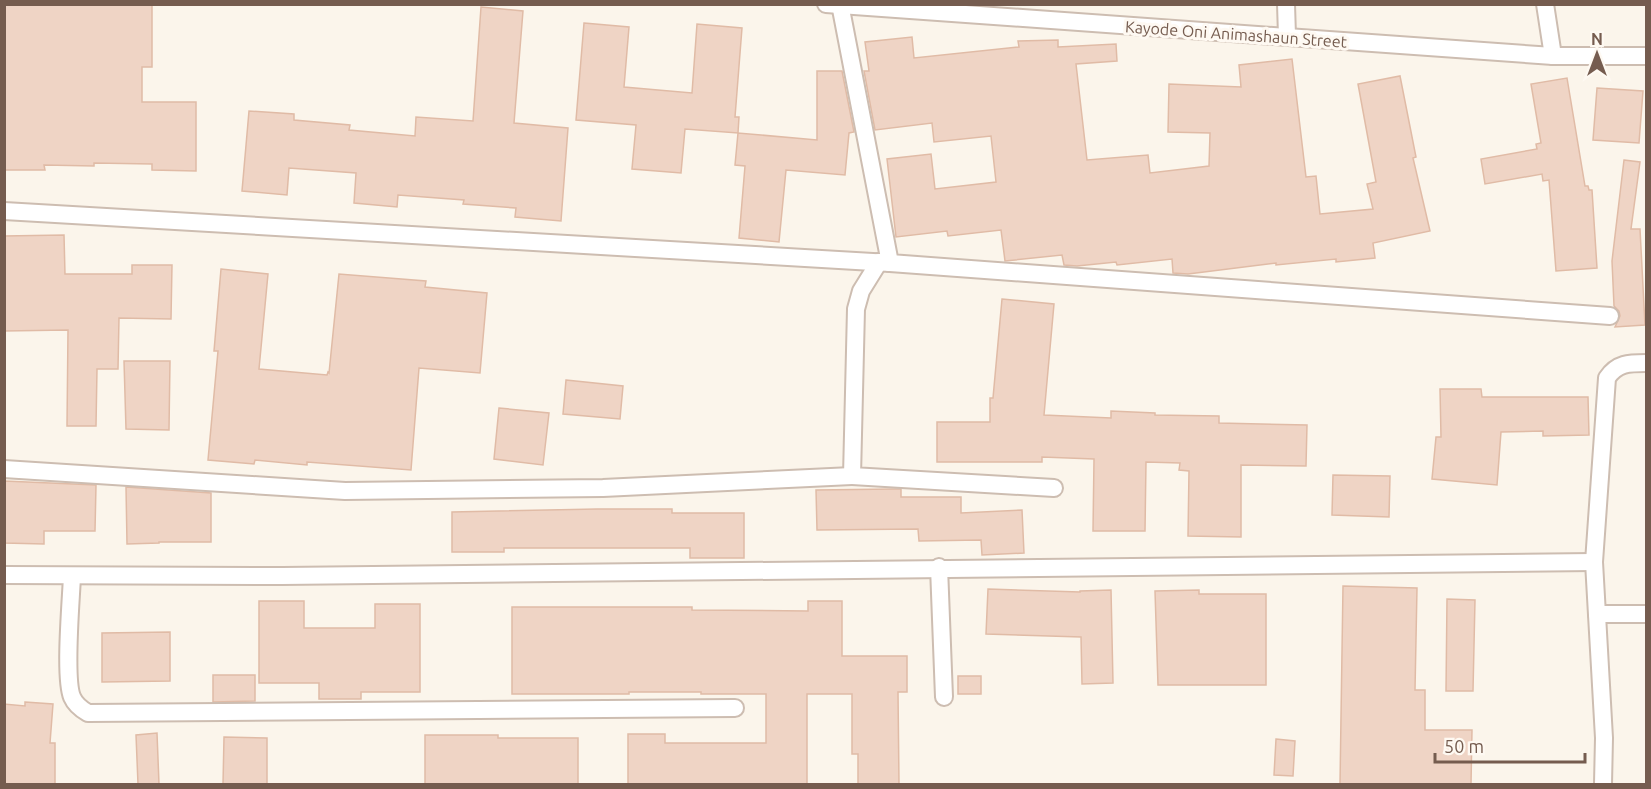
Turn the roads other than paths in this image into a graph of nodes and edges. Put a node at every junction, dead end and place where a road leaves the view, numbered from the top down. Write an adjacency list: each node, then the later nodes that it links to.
1 (1286, 4): 4 (street)
2 (1545, 4): 5 (street)
3 (835, 5): 4 (street, Kayode Oni Animashaun Street); 8 (street)
4 (1287, 36): 5 (street, Kayode Oni Animashaun Street)
5 (1552, 56): 6 (street, Kayode Oni Animashaun Street)
6 (1647, 56)
7 (4, 211): 8 (street)
8 (885, 262): 9 (street); 12 (street)
9 (1610, 316)
10 (1647, 363): 14 (street)
11 (4, 469): 12 (street)
12 (852, 476): 13 (street)
13 (1054, 488)
14 (1594, 562): 15 (street); 18 (street)
15 (939, 567): 17 (street); 20 (street)
16 (4, 575): 17 (street)
17 (72, 576): 21 (street)
18 (1597, 614): 19 (street); 22 (street)
19 (1647, 614)
20 (944, 697)
21 (735, 708)
22 (1603, 784)

